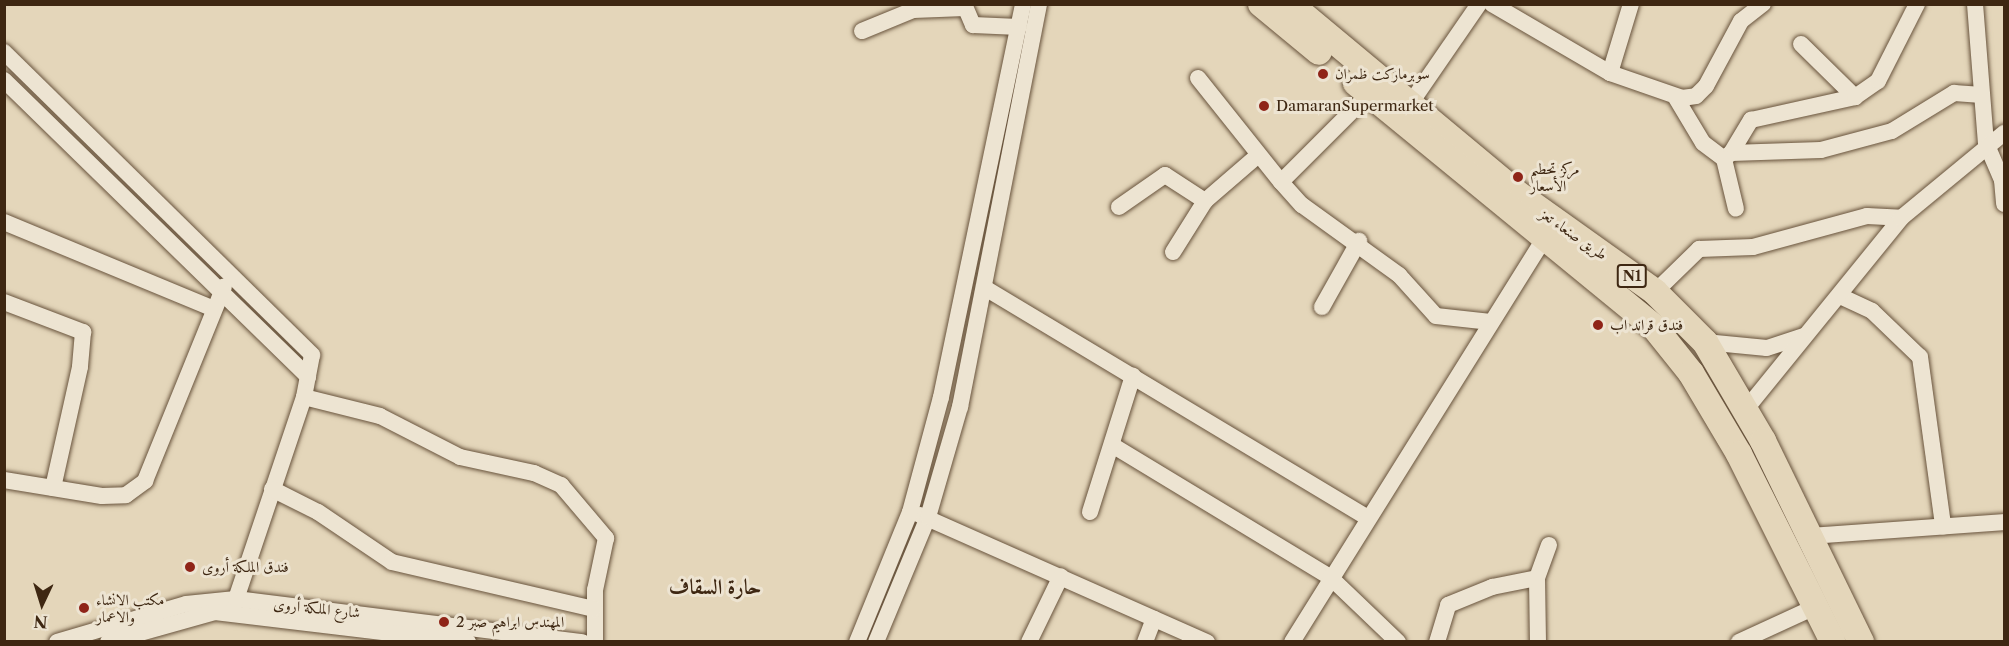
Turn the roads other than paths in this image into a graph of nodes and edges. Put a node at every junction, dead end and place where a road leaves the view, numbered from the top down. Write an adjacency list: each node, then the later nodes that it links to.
1 (1023, 4): 12 (street)
2 (1039, 4): 39 (street)
3 (1261, 4): 19 (highway, طريق صنعاء تعز / N1)
4 (1290, 4): 23 (highway, طريق صنعاء تعز / N1)
5 (1479, 4): 23 (street)
6 (1492, 4): 16 (street)
7 (1631, 4): 16 (street)
8 (1762, 4): 22 (street)
9 (1917, 4): 21 (street)
10 (1975, 4): 20 (street)
11 (964, 6): 12 (street); 13 (street)
12 (1018, 27): 59 (street)
13 (862, 31)
14 (1800, 44): 21 (street)
15 (4, 52): 38 (street)
16 (1610, 73): 22 (street)
17 (1198, 78): 27 (street)
18 (4, 80): 41 (street)
19 (1369, 94): 28 (street); 35 (highway, طريق صنعاء تعز / N1)
20 (1982, 94): 25 (street); 26 (street)
21 (1855, 97): 26 (street)
22 (1676, 98): 26 (street)
23 (1410, 104): 40 (highway, طريق صنعاء تعز / N1)
24 (2004, 133): 25 (street)
25 (1986, 143): 30 (street); 33 (street)
26 (1728, 156): 32 (street)
27 (1256, 157): 28 (street); 29 (street)
28 (1281, 182): 36 (street)
29 (1205, 201): 31 (street); 37 (street)
30 (2004, 204)
31 (1119, 207)
32 (1736, 209)
33 (1901, 218): 40 (street); 42 (street)
34 (4, 222): 45 (street)
35 (1544, 240): 46 (street); 55 (highway, طريق صنعاء تعز / N1)
36 (1359, 241): 44 (street); 46 (street)
37 (1173, 252)
38 (230, 274): 41 (street); 49 (street)
39 (985, 288): 50 (street); 61 (street)
40 (1655, 292): 48 (highway, طريق صنعاء تعز / N1)
41 (221, 293): 45 (street); 49 (street)
42 (1840, 296): 47 (street); 64 (street)
43 (4, 302): 57 (street)
44 (1322, 307)
45 (214, 309): 57 (street)
46 (1491, 322): 62 (street)
47 (1808, 335): 48 (street); 52 (street)
48 (1706, 342): 52 (highway, طريق صنعاء تعز / N1)
49 (308, 376): 51 (street)
50 (1133, 376): 54 (street); 62 (street)
51 (304, 397): 58 (street); 72 (street)
52 (1746, 408): 53 (highway, طريق صنعاء تعز / N1)
53 (1763, 441): 55 (highway); 65 (highway, طريق صنعاء تعز / N1)
54 (1112, 445): 60 (street); 68 (street)
55 (1738, 454): 71 (highway, طريق صنعاء تعز / N1)
56 (4, 480): 57 (street)
57 (52, 488)
58 (272, 489): 70 (street); 72 (street)
59 (910, 512): 61 (street); 81 (street)
60 (1090, 512)
61 (928, 518): 67 (street); 82 (street)
62 (1368, 518): 68 (street)
63 (2004, 522): 64 (street)
64 (1943, 526): 65 (street)
65 (1811, 536): 91 (highway, طريق صنعاء تعز / N1)
66 (1549, 545): 69 (street)
67 (1061, 576): 73 (street); 83 (street)
68 (1330, 577): 86 (street); 87 (street)
69 (1537, 578): 75 (street); 88 (street)
70 (236, 599): 74 (street, شارع الملكة أروى); 79 (street, شارع الملكة أروى)
71 (1815, 607): 89 (street); 90 (highway, طريق صنعاء تعز / N1)
72 (594, 609): 80 (street)
73 (1154, 619): 84 (street); 85 (street)
74 (95, 635): 76 (street, شارع الملكة أروى)
75 (1540, 640)
76 (57, 642)
77 (108, 642): 78 (street, شارع الملكة أروى)
78 (468, 642)
79 (582, 642)
80 (596, 642)
81 (857, 642)
82 (876, 642)
83 (1029, 642)
84 (1145, 642)
85 (1207, 642)
86 (1292, 642)
87 (1398, 642)
88 (1437, 642)
89 (1739, 642)
90 (1833, 642)
91 (1861, 642)

